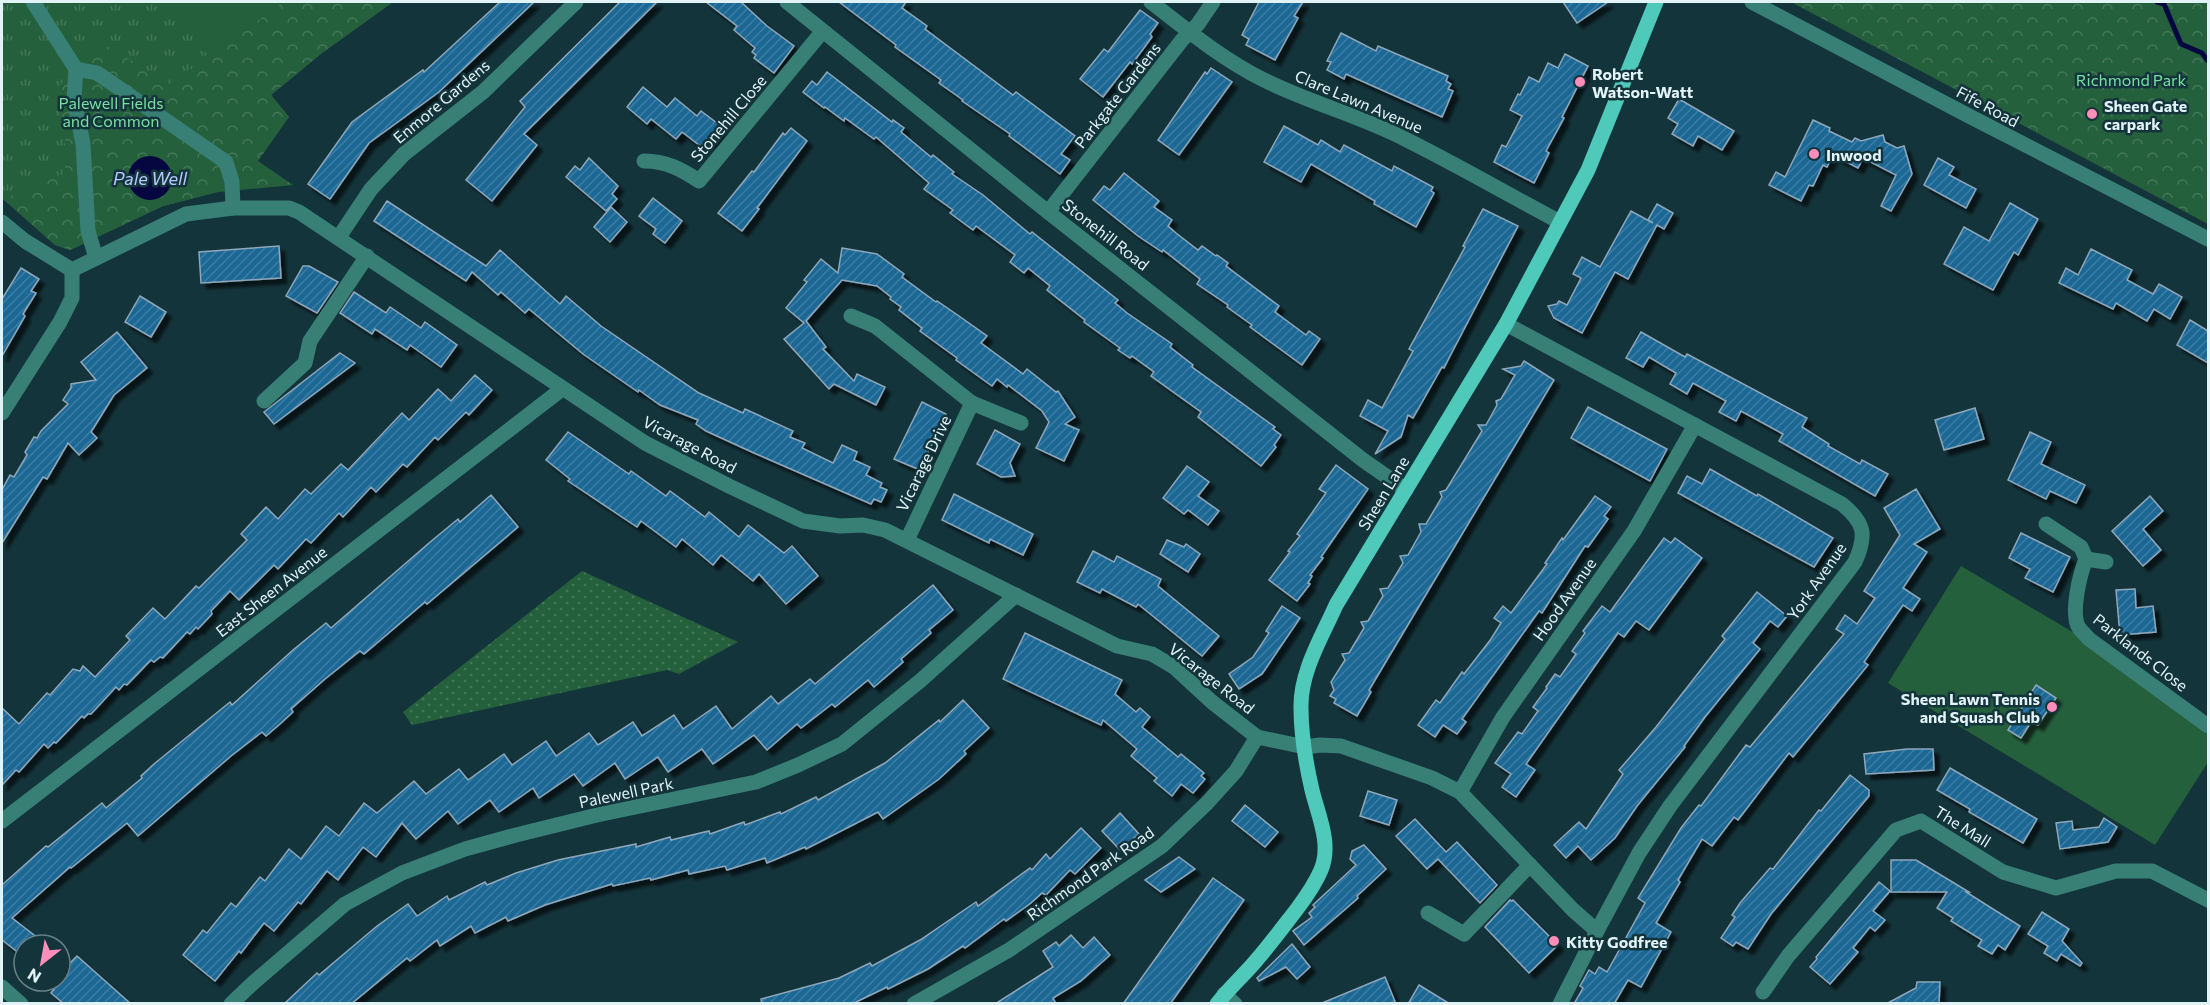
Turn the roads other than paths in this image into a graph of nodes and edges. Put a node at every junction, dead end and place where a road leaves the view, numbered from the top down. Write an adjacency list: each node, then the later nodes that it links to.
1 (33, 2): 10 (street)
2 (576, 2): 16 (street, Enmore Gardens)
3 (787, 2): 8 (street, Stonehill Road)
4 (1151, 2): 9 (street, Clare Lawn Avenue)
5 (1213, 2): 9 (street, Parkgate Gardens)
6 (1656, 2): 15 (main road, Sheen Lane)
7 (1752, 2): 17 (street, Fife Road)
8 (822, 32): 11 (street, Stonehill Close); 13 (street, Stonehill Road)
9 (1189, 32): 13 (street, Parkgate Gardens); 15 (street, Clare Lawn Avenue)
10 (76, 69): 12 (street); 19 (street)
11 (644, 161)
12 (233, 208): 16 (street, Vicarage Road); 19 (street, Vicarage Road)
13 (1048, 212): 29 (street, Stonehill Road)
14 (2, 222): 20 (street)
15 (1560, 222): 22 (main road, Sheen Lane)
16 (339, 237): 18 (street, Vicarage Road)
17 (2208, 239)
18 (367, 256): 23 (street, Vicarage Road); 24 (street)
19 (96, 258): 20 (street, Vicarage Road)
20 (72, 270): 26 (street)
21 (851, 316): 25 (street, Vicarage Drive)
22 (1506, 324): 28 (street, York Avenue); 29 (main road, Sheen Lane)
23 (562, 389): 31 (street, Vicarage Road); 39 (street, East Sheen Avenue)
24 (264, 401)
25 (972, 403): 27 (street, Vicarage Drive); 31 (street, Vicarage Drive)
26 (2, 413)
27 (1021, 423)
28 (1695, 425): 38 (street, Hood Avenue); 43 (street, York Avenue)
29 (1406, 489): 37 (main road, Sheen Lane)
30 (2046, 524): 32 (street)
31 (907, 540): 34 (street, Vicarage Road)
32 (2086, 559): 33 (street); 35 (street, Parklands Close)
33 (2106, 562)
34 (1016, 595): 36 (street, Vicarage Road); 48 (street, Palewell Park)
35 (2208, 726)
36 (1257, 737): 37 (street, Vicarage Road); 49 (street, Richmond Park Road)
37 (1305, 747): 38 (street); 46 (main road, Sheen Lane)
38 (1460, 792): 40 (street)
39 (2, 821)
40 (1530, 865): 42 (street); 43 (street)
41 (2208, 900): 45 (street, The Mall)
42 (1428, 913)
43 (1597, 931): 50 (street, York Avenue)
44 (2, 987): 47 (street)
45 (1763, 992)
46 (1225, 1000)
47 (21, 1004)
48 (231, 1004)
49 (914, 1004)
50 (1560, 1004)

